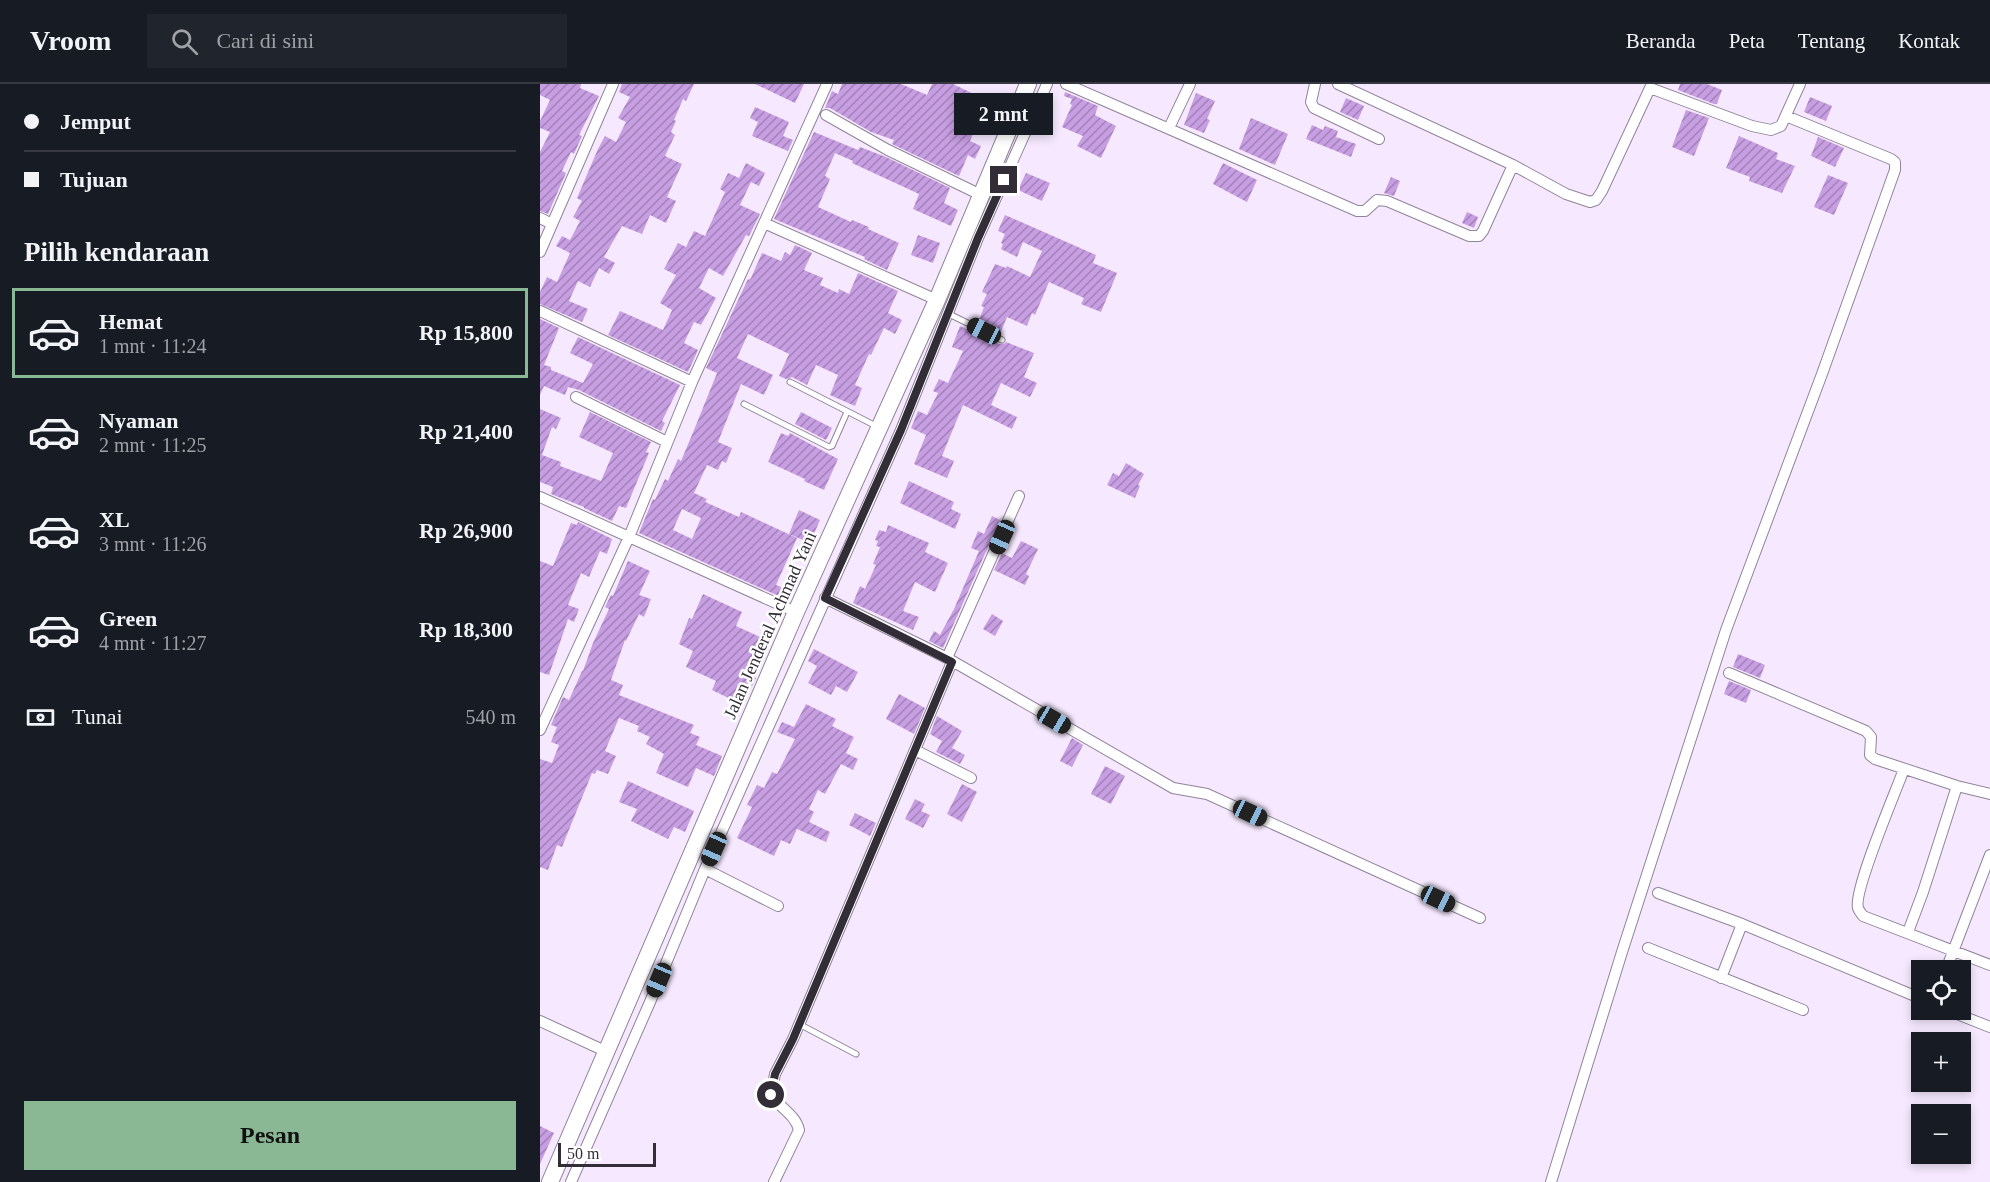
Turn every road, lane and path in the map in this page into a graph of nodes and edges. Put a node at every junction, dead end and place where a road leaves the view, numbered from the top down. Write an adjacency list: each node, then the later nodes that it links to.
1 (613, 84): 19 (street)
2 (827, 84): 18 (street)
3 (1028, 84): 16 (main road, Jalan Jenderal Achmad Yani)
4 (1047, 84): 21 (street)
5 (1066, 84): 13 (street)
6 (1190, 84): 13 (street)
7 (1315, 84): 14 (street)
8 (1338, 84): 15 (street)
9 (1800, 84): 12 (street)
10 (1651, 86): 12 (street); 15 (street)
11 (826, 115): 16 (street)
12 (1786, 116): 67 (street)
13 (1170, 128): 15 (street)
14 (1379, 139)
15 (1513, 165)
16 (981, 195): 21 (main road, Jalan Jenderal Achmad Yani)
17 (540, 218): 19 (street)
18 (764, 223): 21 (street); 24 (street)
19 (552, 224): 20 (street)
20 (540, 252)
21 (942, 306): 23 (lane); 29 (main road, Jalan Jenderal Achmad Yani); 34 (street)
22 (540, 311): 24 (street)
23 (1002, 340)
24 (692, 382): 30 (street)
25 (790, 382): 28 (lane)
26 (576, 398): 30 (street)
27 (744, 404): 28 (lane)
28 (847, 412): 29 (lane)
29 (879, 428): 35 (main road, Jalan Jenderal Achmad Yani)
30 (667, 442): 33 (street)
31 (1019, 496): 36 (street)
32 (540, 497): 33 (street)
33 (629, 537): 35 (street); 38 (street)
34 (825, 598): 36 (street); 45 (street)
35 (796, 612): 62 (main road, Jalan Jenderal Achmad Yani)
36 (950, 660): 39 (street); 48 (street)
37 (1729, 673): 40 (street)
38 (540, 730)
39 (915, 750): 41 (street); 60 (street)
40 (1904, 769): 42 (street); 50 (street)
41 (971, 778)
42 (1957, 786): 43 (street); 50 (street)
43 (1990, 794)
44 (1990, 855): 52 (street)
45 (705, 869): 47 (street); 65 (street)
46 (1658, 893): 49 (street)
47 (778, 906)
48 (1480, 918)
49 (1742, 924): 55 (street); 56 (street)
50 (1908, 932): 52 (street)
51 (1648, 948): 55 (street)
52 (1954, 951): 53 (street); 54 (street)
53 (1950, 960)
54 (1990, 965)
55 (1720, 978): 57 (street)
56 (1911, 994)
57 (1803, 1010)
58 (1971, 1019): 61 (street)
59 (540, 1021): 62 (street)
60 (800, 1024): 63 (lane); 66 (street)
61 (1990, 1027)
62 (605, 1051): 64 (main road, Jalan Jenderal Achmad Yani)
63 (856, 1054)
64 (550, 1182)
65 (571, 1182)
66 (774, 1182)
67 (1551, 1182)

